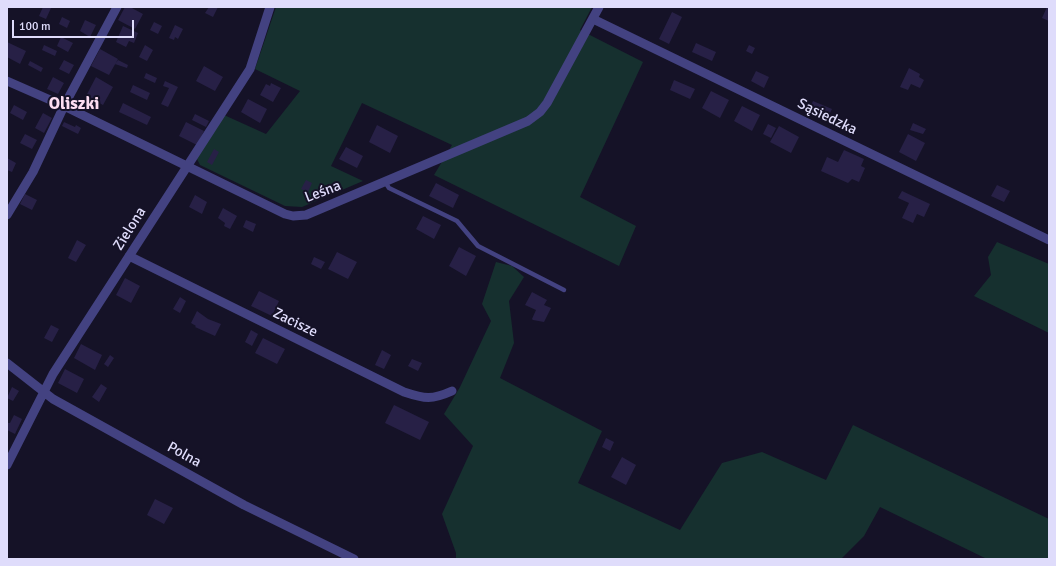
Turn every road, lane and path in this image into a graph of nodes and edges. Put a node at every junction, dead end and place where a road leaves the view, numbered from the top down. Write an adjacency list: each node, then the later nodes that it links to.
1 (117, 7): 6 (street)
2 (270, 7): 7 (street, Zielona)
3 (600, 7): 4 (street, Leśna)
4 (593, 19): 8 (street, Leśna); 10 (street, Sąsiedzka)
5 (7, 81): 6 (street, Leśna)
6 (64, 106): 7 (street, Leśna); 9 (street)
7 (186, 165): 8 (street, Leśna); 11 (street, Zielona)
8 (385, 182): 12 (lane)
9 (7, 215)
10 (1049, 240)
11 (129, 256): 14 (street, Zacisze); 15 (street, Zielona)
12 (564, 290)
13 (7, 363): 15 (street, Polna)
14 (452, 391)
15 (43, 392): 16 (street, Zielona); 17 (street, Polna)
16 (7, 465)
17 (354, 559)

